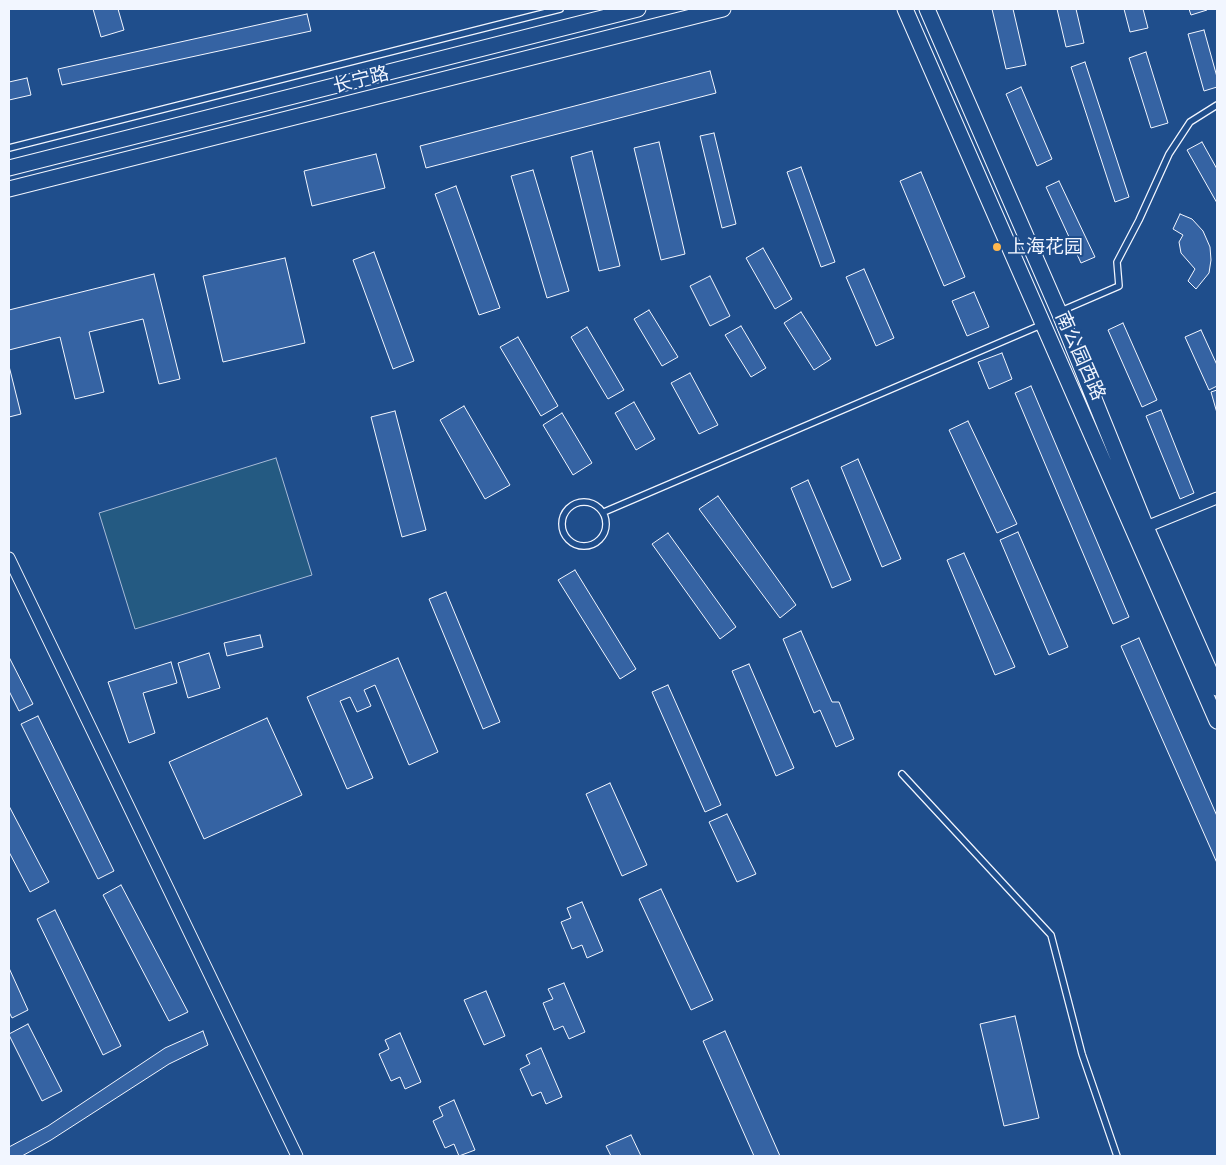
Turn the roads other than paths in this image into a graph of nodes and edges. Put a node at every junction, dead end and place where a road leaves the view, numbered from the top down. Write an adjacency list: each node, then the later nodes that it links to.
1 (560, 9): 7 (lane)
2 (638, 9): 8 (main road, 长宁路)
3 (723, 9): 9 (main road, 长宁路)
4 (905, 9): 11 (main road, 南公园西路)
5 (927, 9): 10 (main road, 南公园西路)
6 (1217, 105): 10 (lane)
7 (9, 148)
8 (9, 168)
9 (9, 189)
10 (1059, 312): 14 (main road, 南公园西路)
11 (1044, 323): 13 (lane); 17 (main road, 南公园西路)
12 (1217, 498): 14 (street)
13 (604, 512): 13 (lane)
14 (1146, 527): 16 (main road, 南公园西路)
15 (9, 558): 19 (street)
16 (1217, 688)
17 (1217, 721)
18 (902, 774): 20 (lane)
19 (297, 1156)
20 (1117, 1156)

